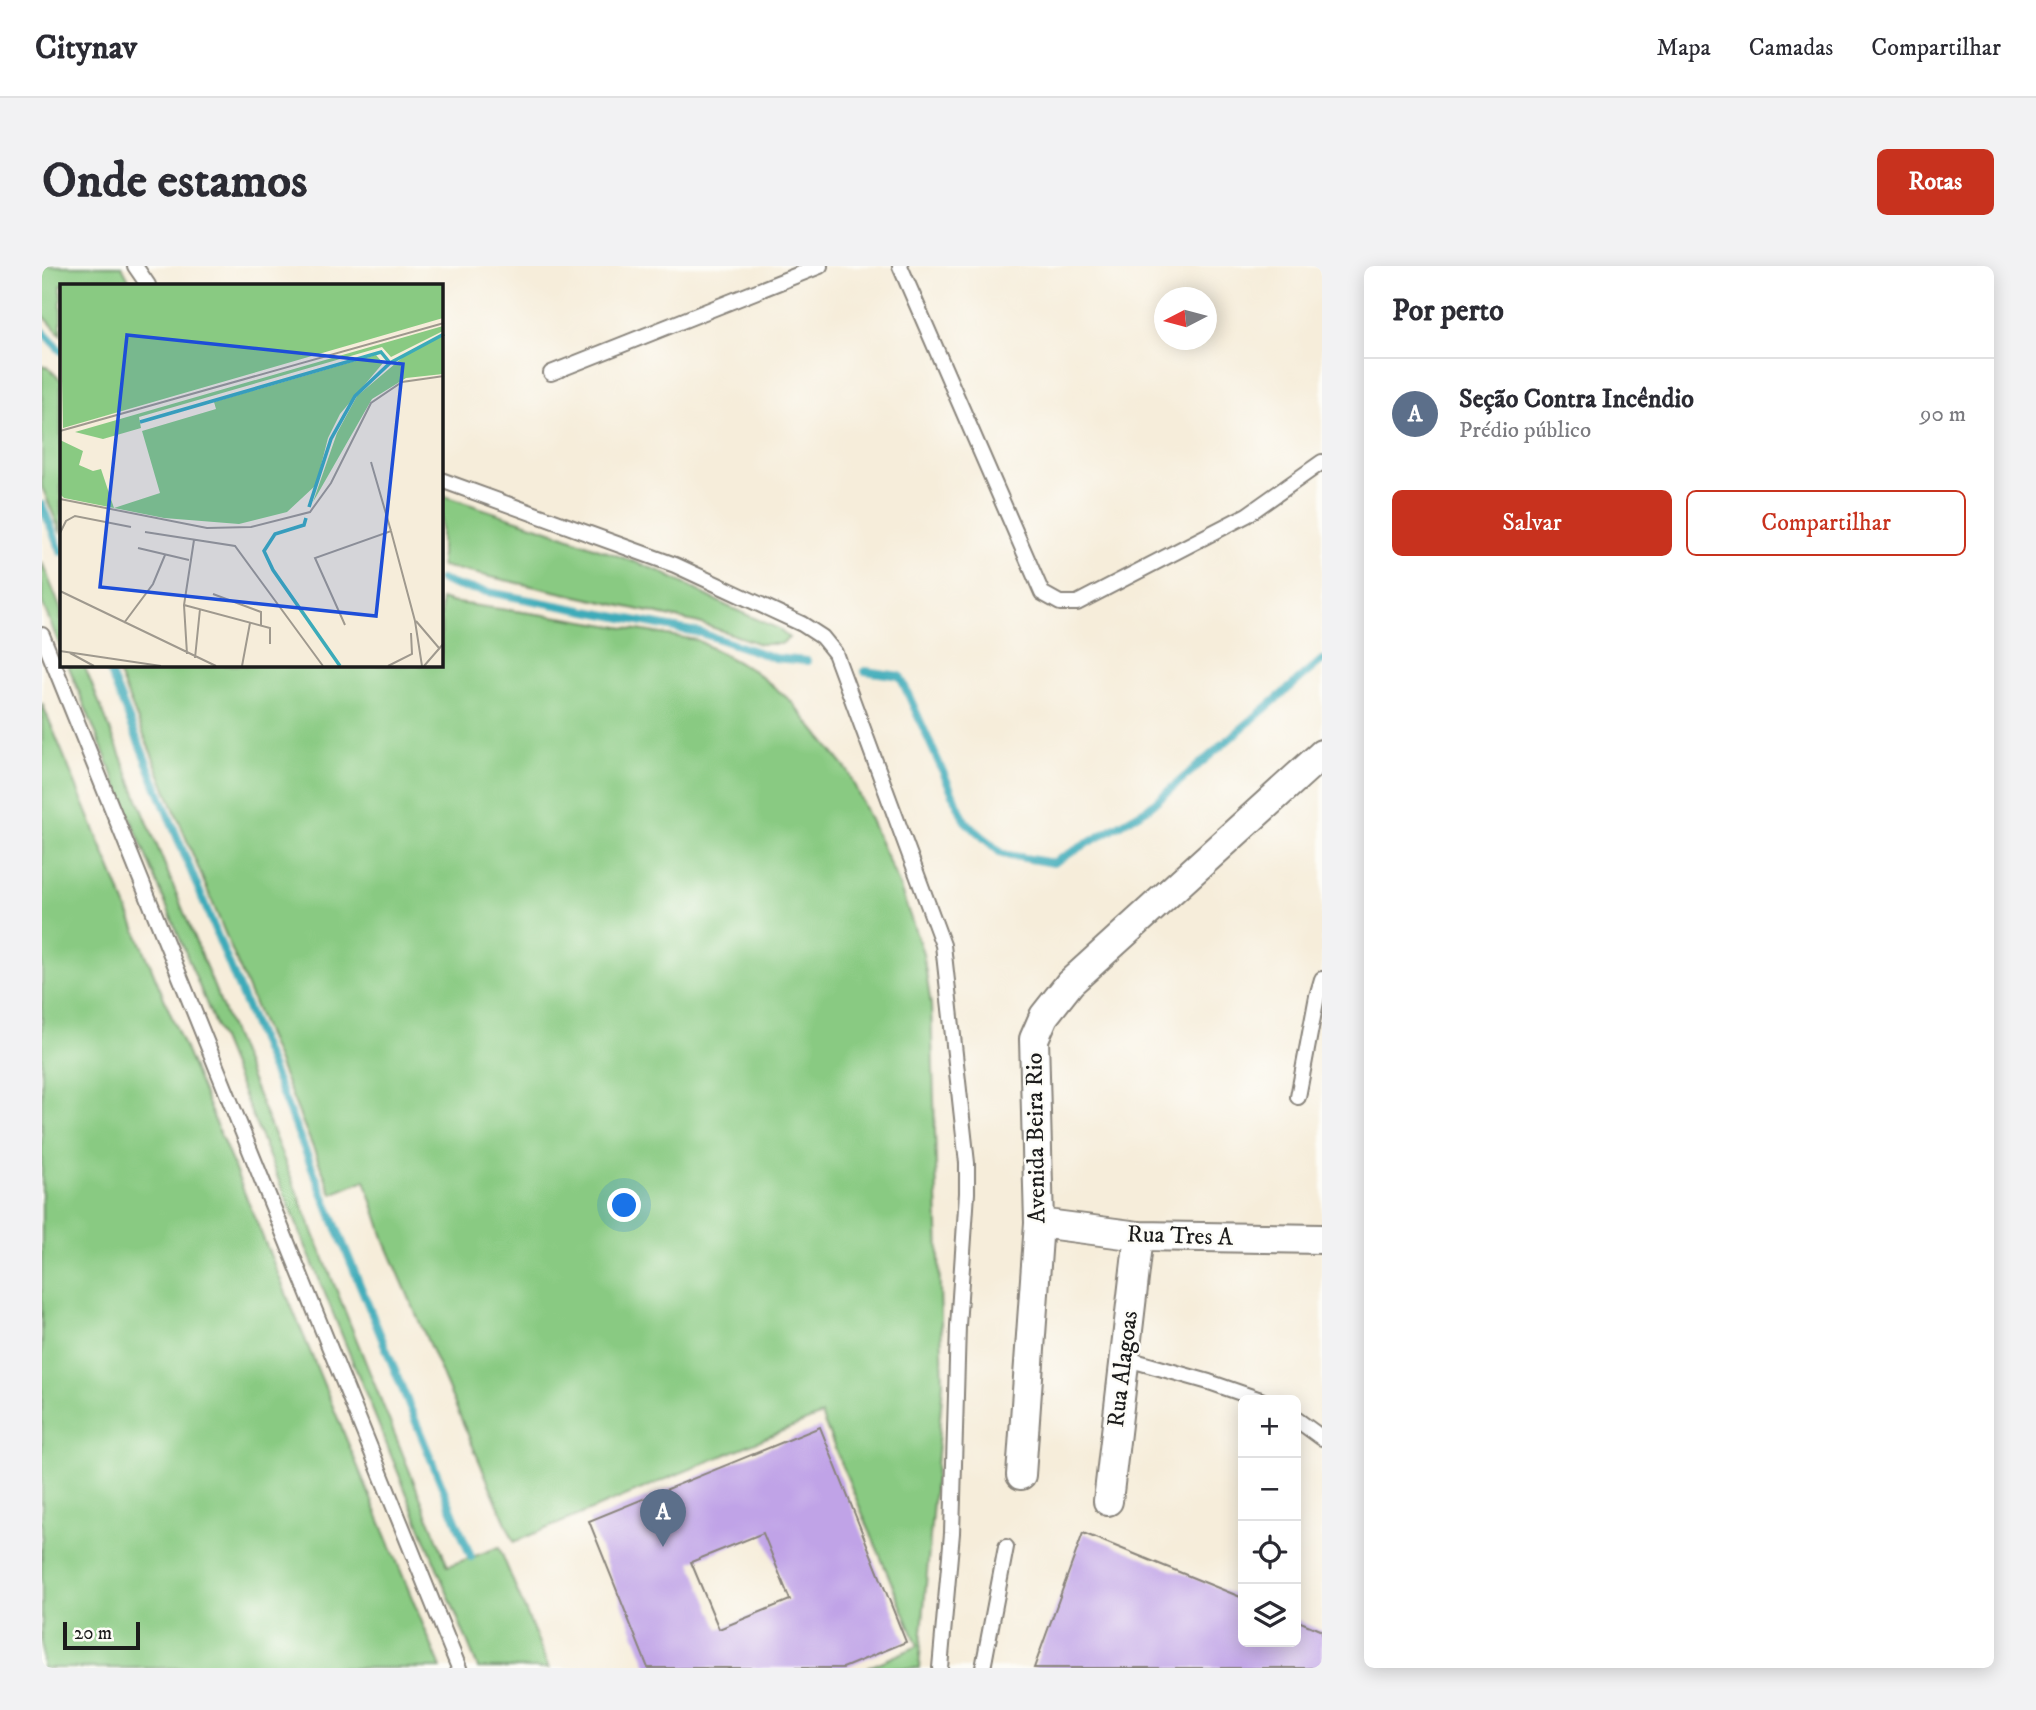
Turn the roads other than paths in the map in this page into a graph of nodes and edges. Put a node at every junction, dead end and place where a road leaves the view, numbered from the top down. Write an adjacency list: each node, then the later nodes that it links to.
1 (135, 266): 4 (lane)
2 (820, 266): 5 (lane)
3 (900, 266): 6 (lane)
4 (147, 284)
5 (551, 373)
6 (1322, 462)
7 (443, 481): 23 (lane)
8 (42, 635): 22 (lane)
9 (1322, 754): 12 (street, Avenida Beira Rio)
10 (1322, 979): 11 (lane)
11 (1298, 1097)
12 (1039, 1223): 13 (street, Rua Tres A); 19 (street, Avenida Beira Rio)
13 (1139, 1236): 14 (street, Rua Tres A); 15 (street, Rua Alagoas)
14 (1322, 1239)
15 (1125, 1358): 16 (lane); 20 (street, Rua Alagoas)
16 (1247, 1395)
17 (1301, 1423): 18 (lane)
18 (1322, 1438)
19 (1021, 1475)
20 (1108, 1501)
21 (1006, 1547): 24 (lane)
22 (459, 1668)
23 (940, 1668)
24 (984, 1668)

